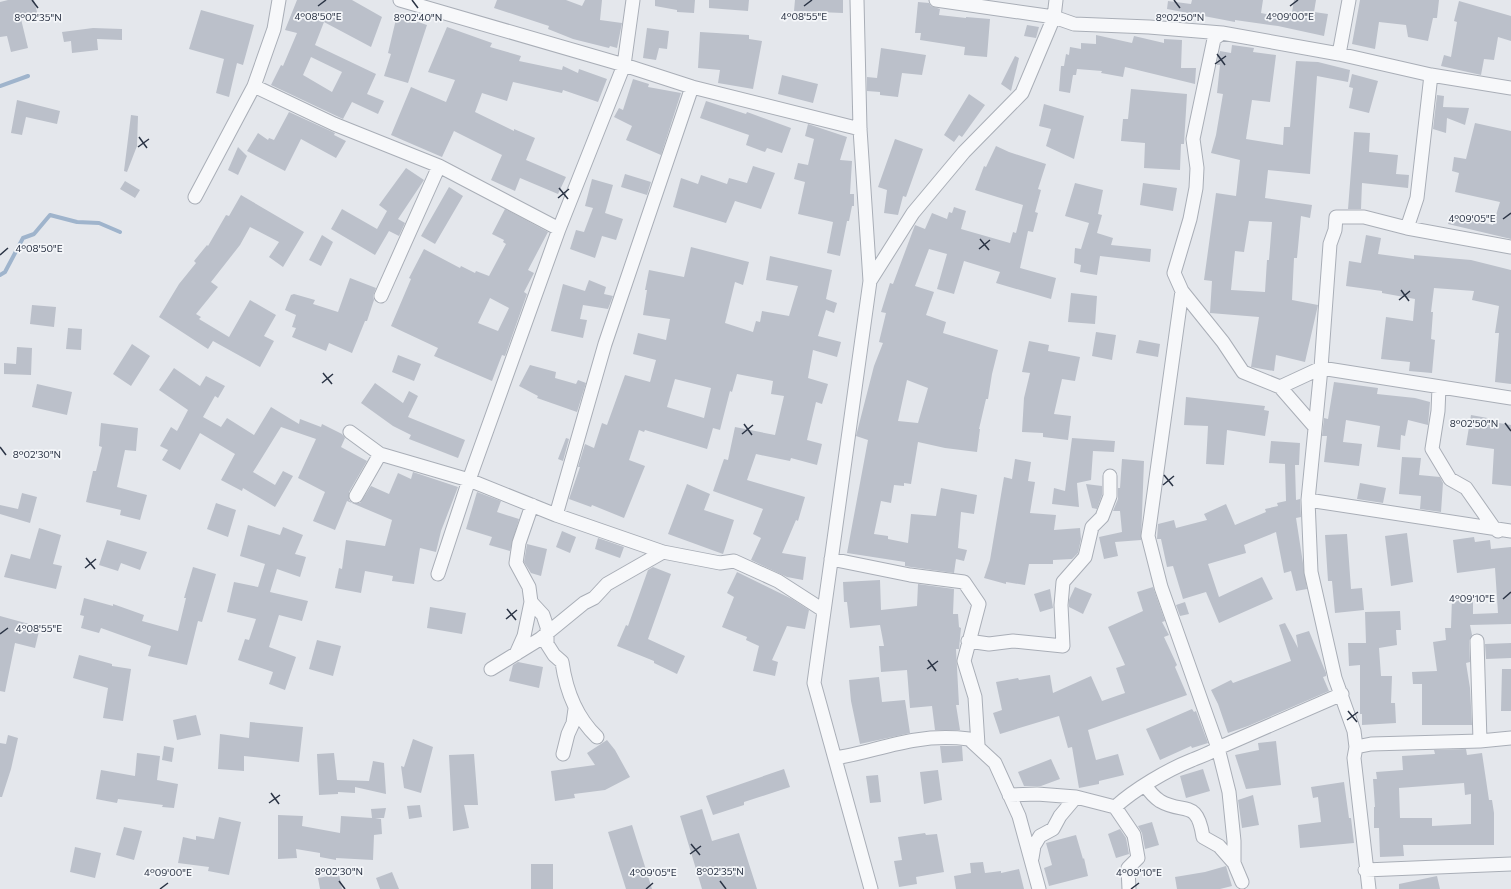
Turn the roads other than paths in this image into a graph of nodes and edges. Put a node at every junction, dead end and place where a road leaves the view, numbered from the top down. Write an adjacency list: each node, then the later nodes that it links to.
1 (279, 0): 13 (street)
2 (400, 0): 11 (street)
3 (633, 0): 11 (street)
4 (857, 0): 16 (street)
5 (936, 0): 8 (street)
6 (1056, 0): 8 (street)
7 (1348, 0): 10 (street)
8 (1054, 17): 9 (street); 22 (street)
9 (1222, 33): 10 (street); 23 (street)
10 (1339, 54): 12 (street)
11 (624, 65): 14 (street); 20 (street)
12 (1431, 75): 15 (street); 19 (street)
13 (254, 86): 17 (street); 18 (street)
14 (692, 87): 16 (street); 37 (street)
15 (1511, 88)
16 (860, 129): 22 (street)
17 (439, 166): 20 (street); 24 (street)
18 (195, 197)
19 (1407, 228): 21 (street); 25 (street)
20 (559, 229): 33 (street)
21 (1511, 247)
22 (870, 281): 42 (street)
23 (1182, 291): 26 (street); 58 (street)
24 (381, 296)
25 (1321, 368): 26 (street); 27 (street); 29 (street)
26 (1280, 387): 29 (street)
27 (1439, 387): 28 (street); 38 (street)
28 (1511, 398)
29 (1314, 426): 35 (street)
30 (350, 432): 31 (street)
31 (380, 454): 33 (street); 34 (street)
32 (1110, 476): 47 (street)
33 (469, 480): 36 (street); 43 (street)
34 (356, 496)
35 (1308, 500): 38 (street); 51 (street)
36 (532, 505): 37 (street); 44 (street)
37 (556, 515): 41 (street)
38 (1494, 528): 39 (street); 40 (street)
39 (1511, 531)
40 (1511, 537)
41 (663, 552): 45 (street); 46 (street)
42 (831, 559): 45 (street); 47 (street)
43 (438, 574)
44 (531, 602): 46 (street); 49 (street)
45 (823, 610): 60 (street)
46 (547, 634): 49 (street); 52 (street)
47 (968, 641): 56 (street)
48 (1477, 641): 55 (street)
49 (516, 655): 50 (street)
50 (491, 669)
51 (1342, 694): 57 (street); 58 (street)
52 (575, 708): 53 (street); 59 (street)
53 (597, 737)
54 (1511, 738): 55 (street)
55 (1480, 741): 57 (street)
56 (978, 745): 60 (street); 62 (street)
57 (1356, 747): 68 (street)
58 (1218, 748): 61 (street); 66 (street)
59 (563, 754)
60 (835, 758): 70 (street)
61 (1145, 785): 64 (street); 66 (street)
62 (1009, 795): 63 (street); 65 (street)
63 (1076, 797): 64 (street); 65 (street)
64 (1115, 807): 72 (street)
65 (1032, 858): 71 (street)
66 (1234, 863): 69 (street)
67 (1511, 864): 68 (street)
68 (1365, 870): 73 (street)
69 (1242, 882)
70 (871, 889)
71 (1039, 889)
72 (1130, 889)
73 (1369, 889)

